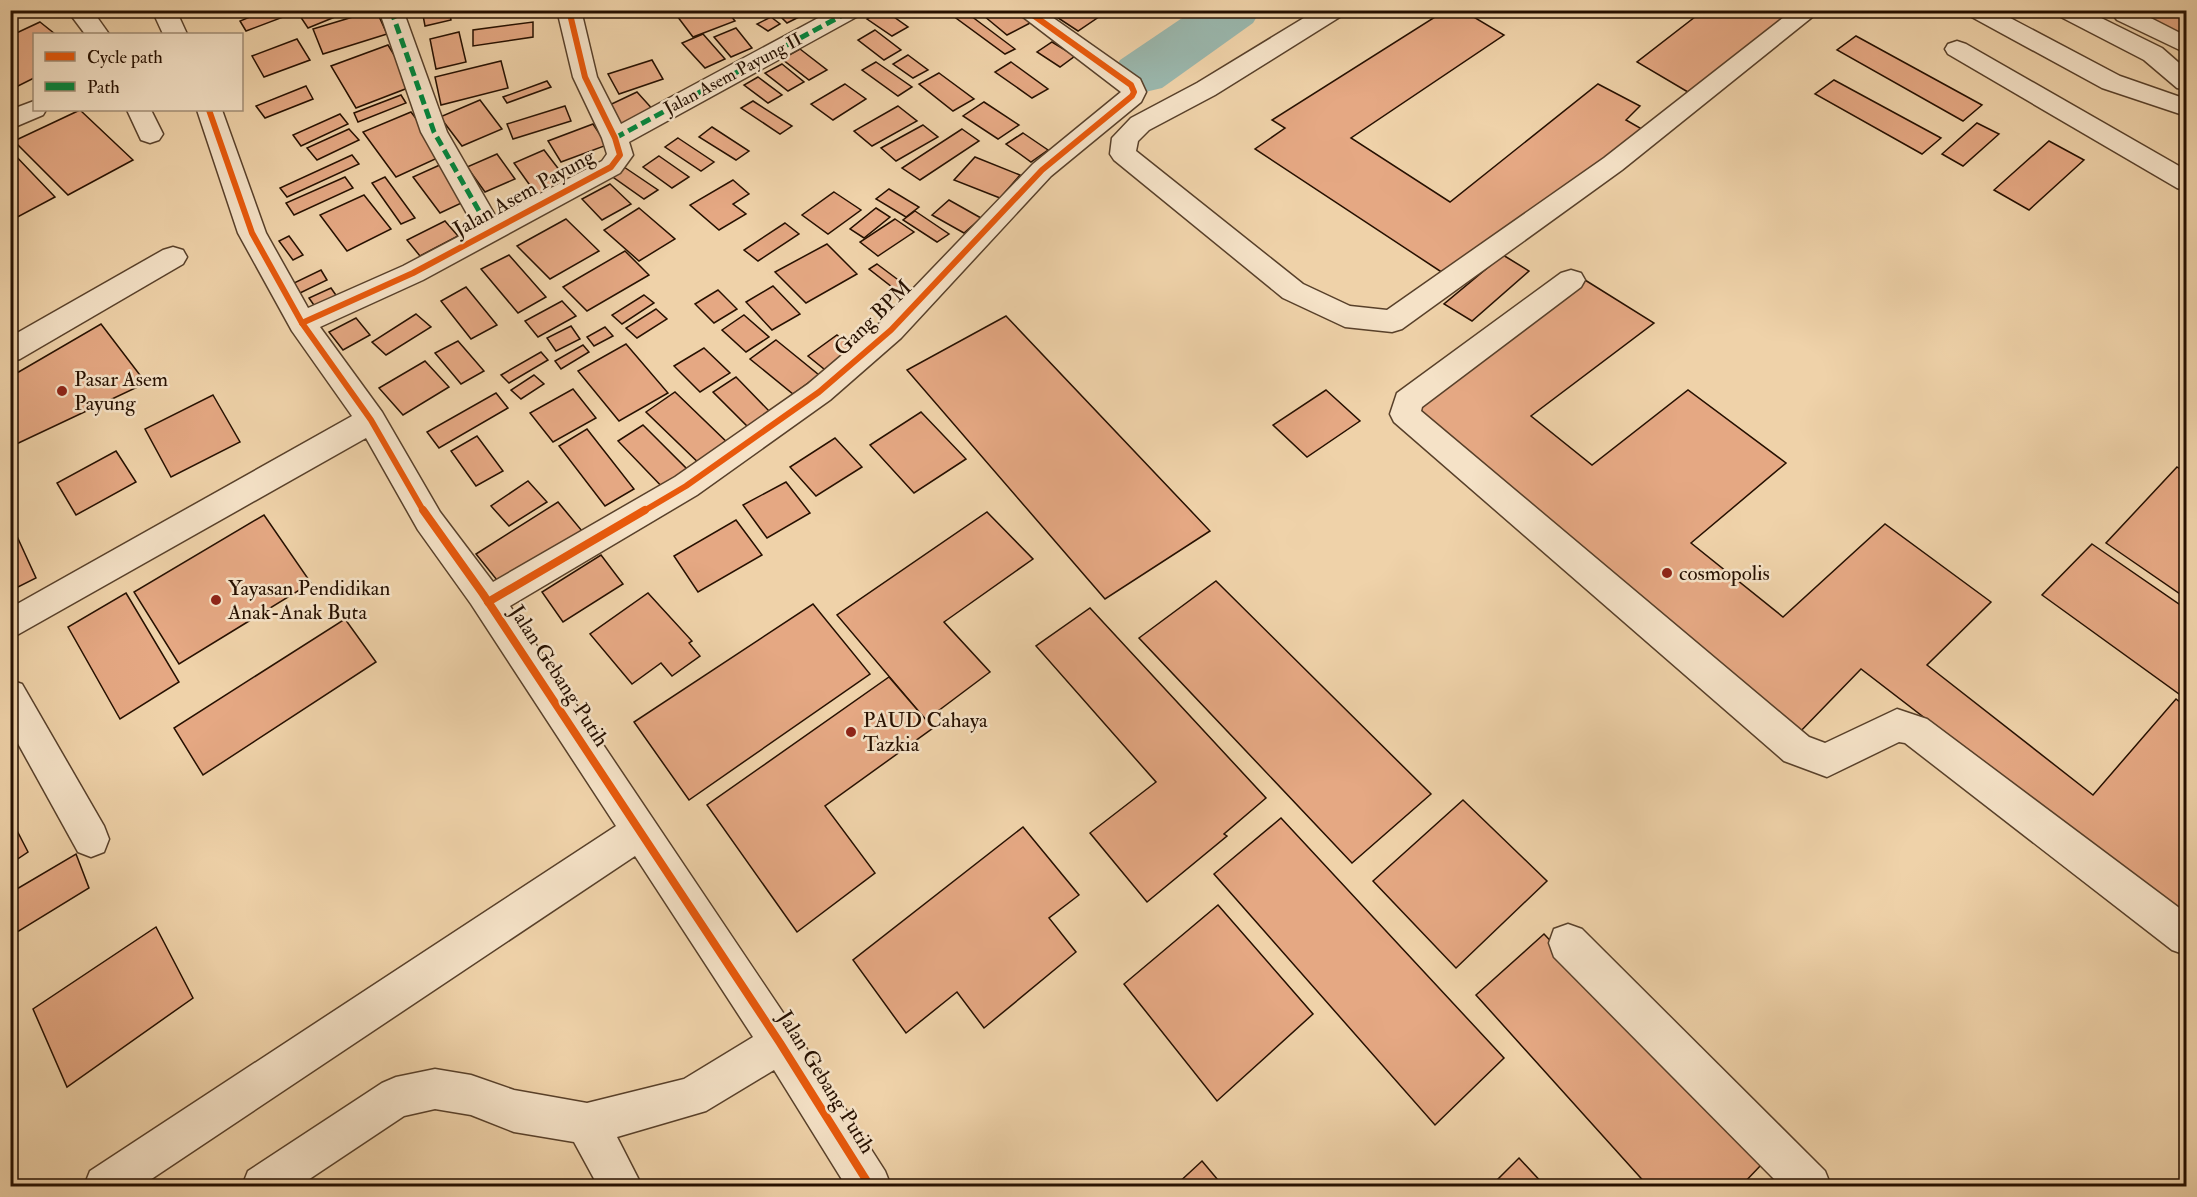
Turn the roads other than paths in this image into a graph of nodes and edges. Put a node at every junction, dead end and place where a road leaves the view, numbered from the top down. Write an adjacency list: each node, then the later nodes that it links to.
1 (79, 10): 12 (street)
2 (164, 10): 13 (street)
3 (391, 10): 25 (street)
4 (568, 10): 23 (street, Jalan Asem Payung)
5 (852, 10): 23 (street, Jalan Asem Payung II)
6 (1026, 10): 31 (street, Gang BPM)
7 (1335, 10): 8 (street)
8 (1809, 10)
9 (1976, 10): 17 (street)
10 (2066, 10): 16 (street)
11 (2115, 10): 14 (street)
12 (96, 33)
13 (175, 33)
14 (2187, 45)
15 (1957, 49): 24 (street)
16 (2187, 82)
17 (2187, 108)
18 (33, 109): 21 (street)
19 (139, 111): 22 (street)
20 (209, 111): 28 (street, Jalan Gebang Putih)
21 (10, 120)
22 (150, 134)
23 (615, 138): 25 (street, Jalan Asem Payung)
24 (2187, 182)
25 (490, 232): 28 (street, Jalan Asem Payung)
26 (173, 257): 29 (street)
27 (1570, 280): 36 (street)
28 (303, 323): 30 (street, Jalan Gebang Putih)
29 (10, 351)
30 (371, 420): 31 (street, Jalan Gebang Putih); 32 (street)
31 (488, 602): 34 (street, Jalan Gebang Putih)
32 (10, 625)
33 (10, 695): 35 (street)
34 (640, 831): 38 (street, Jalan Gebang Putih); 40 (street)
35 (91, 839)
36 (2187, 936)
37 (1568, 943): 44 (street)
38 (780, 1042): 39 (street); 43 (street, Jalan Gebang Putih)
39 (587, 1124): 41 (street); 42 (street)
40 (105, 1186)
41 (263, 1186)
42 (621, 1186)
43 (870, 1186)
44 (1810, 1186)

